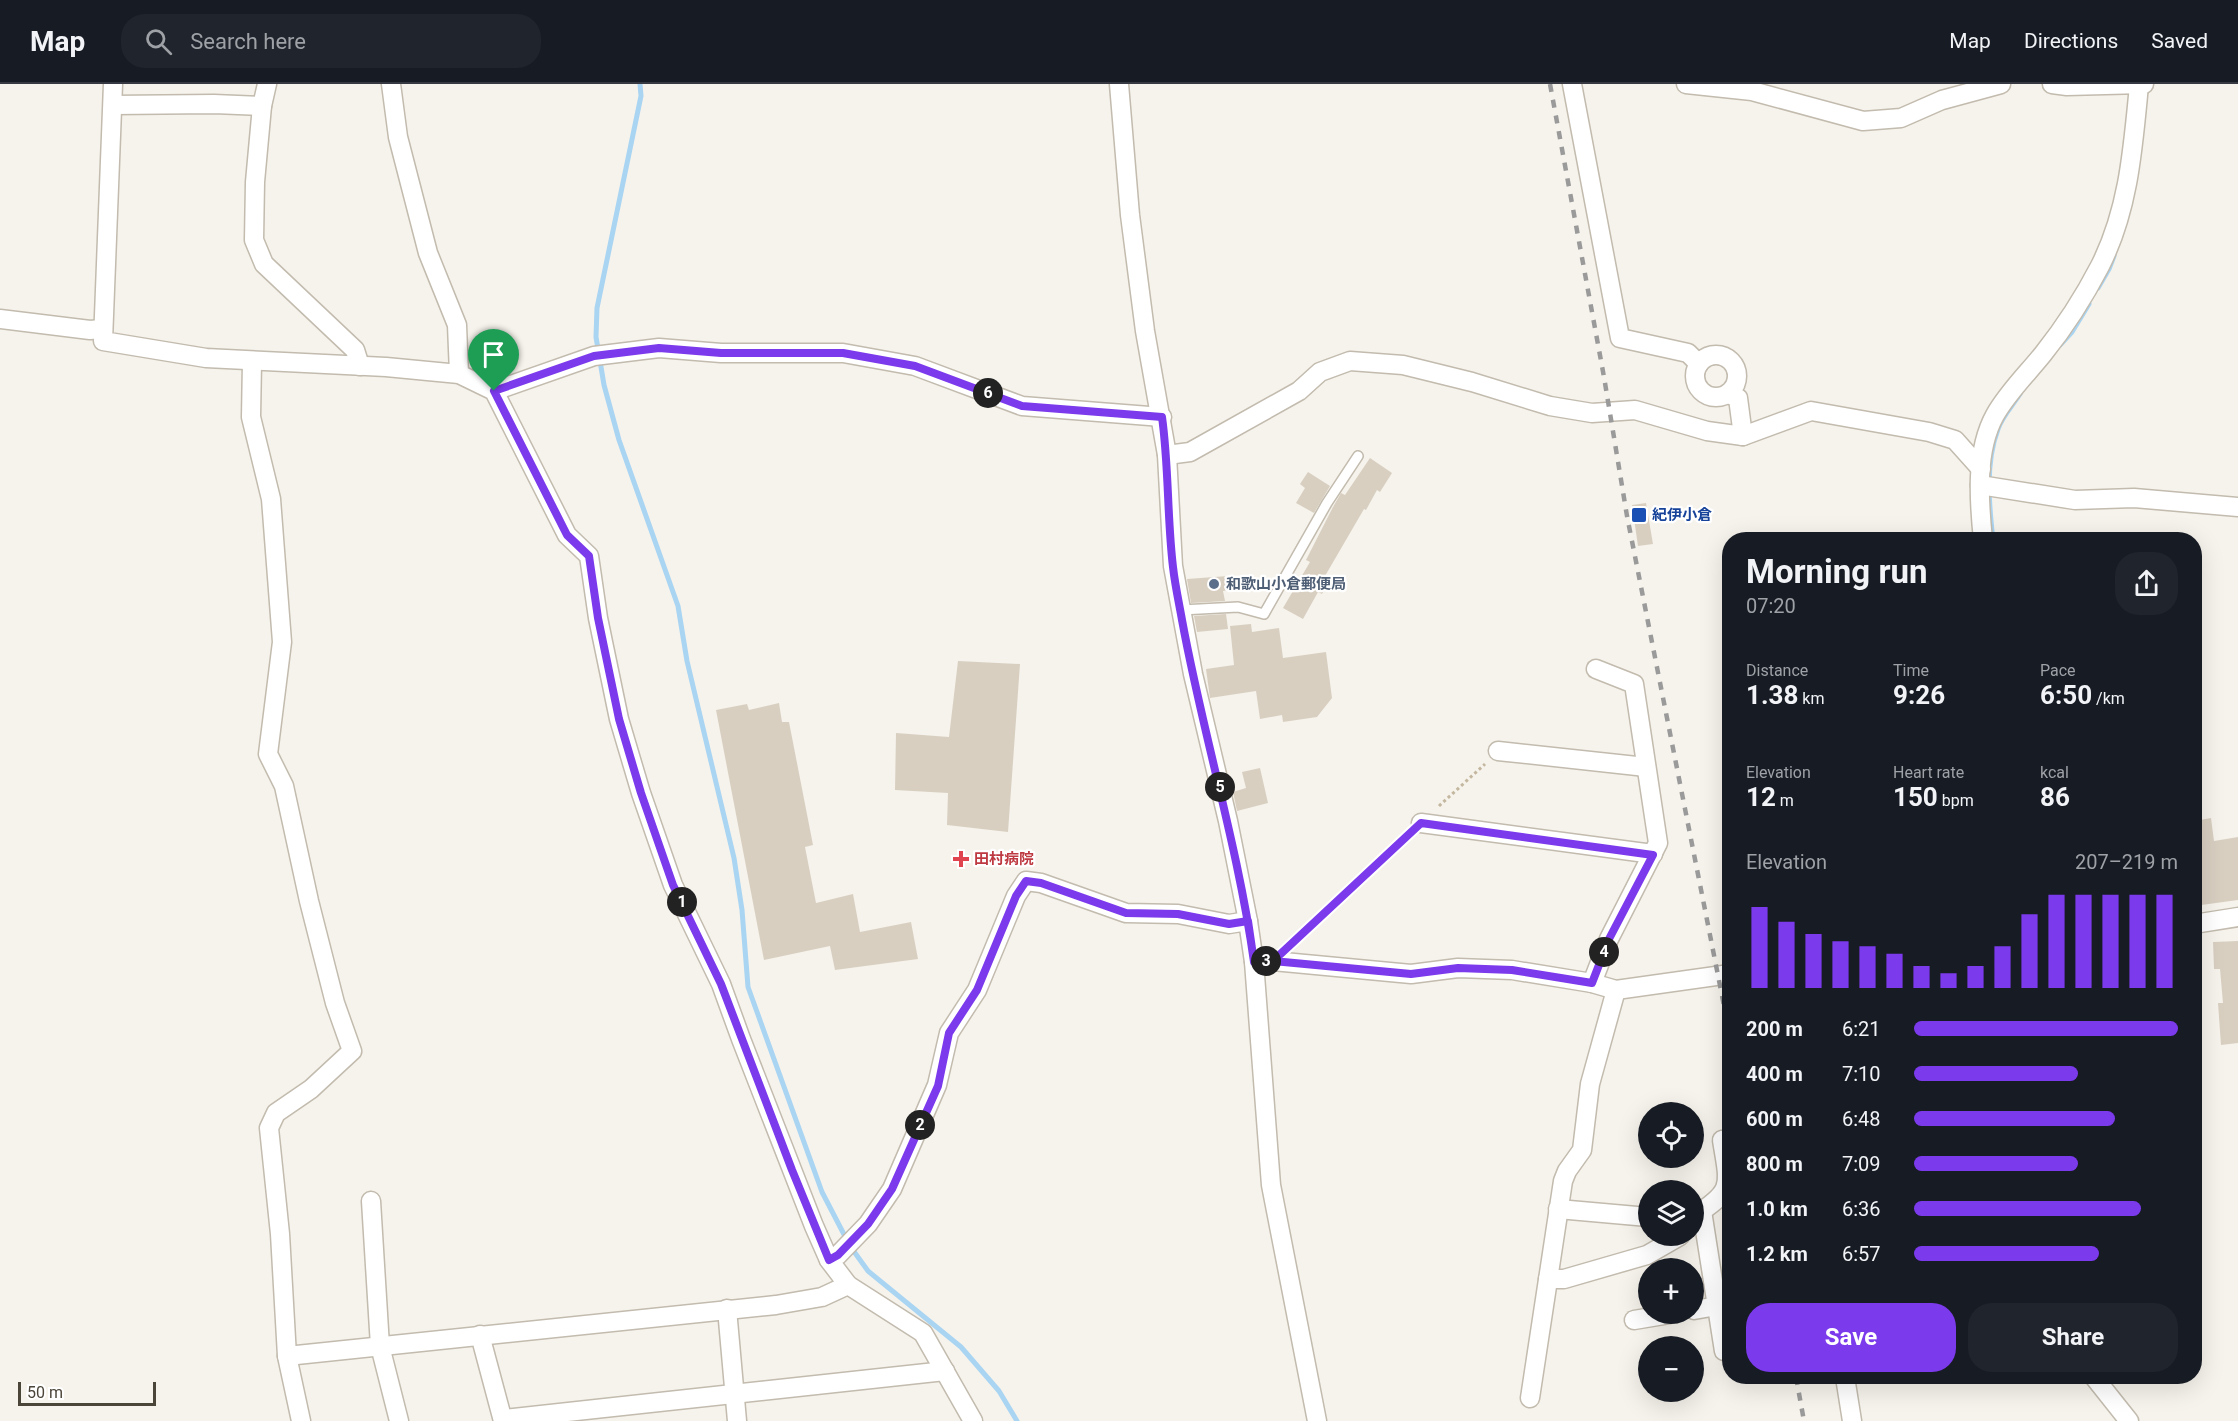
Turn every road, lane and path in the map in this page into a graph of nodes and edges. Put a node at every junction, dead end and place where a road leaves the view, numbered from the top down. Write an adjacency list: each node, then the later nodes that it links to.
1 (113, 84): 11 (street)
2 (267, 84): 12 (street)
3 (391, 84): 18 (street)
4 (1119, 84): 21 (street)
5 (1572, 84): 16 (street)
6 (1686, 84): 7 (street)
7 (2001, 84)
8 (2052, 84): 10 (street)
9 (2144, 84): 10 (street)
10 (2139, 85): 25 (street)
11 (113, 105): 12 (street); 14 (street)
12 (262, 105): 17 (street)
13 (0, 319): 14 (street)
14 (102, 329): 15 (street)
15 (252, 362): 17 (street); 60 (street)
16 (1699, 364): 20 (street); 20 (street)
17 (360, 366): 18 (street)
18 (459, 374): 19 (street)
19 (494, 391): 21 (street); 49 (street)
20 (1728, 394): 22 (street)
21 (1162, 417): 23 (street)
22 (1743, 436): 23 (street); 25 (street)
23 (1167, 455): 28 (street)
24 (1358, 456): 28 (lane)
25 (1980, 477): 26 (street); 27 (street)
26 (2238, 507)
27 (1982, 532)
28 (1181, 610): 35 (street)
29 (1596, 669): 31 (street)
30 (1498, 751): 31 (street); 32 (path)
31 (1646, 766): 33 (street)
32 (1421, 823): 33 (street); 37 (path)
33 (1653, 855): 40 (street)
34 (2238, 917): 36 (street)
35 (1248, 921): 38 (street); 49 (street)
36 (2202, 923)
37 (1273, 961): 38 (street); 40 (street)
38 (1254, 962): 71 (street)
39 (1722, 975): 41 (street)
40 (1592, 983): 41 (street)
41 (1616, 990): 44 (street)
42 (1722, 1193): 45 (street)
43 (371, 1201): 59 (street)
44 (1558, 1209): 46 (street); 50 (street)
45 (1704, 1209)
46 (1638, 1216)
47 (1704, 1242): 52 (street)
48 (1663, 1246): 50 (street)
49 (833, 1257): 51 (street)
50 (1548, 1279): 65 (street)
51 (848, 1286): 54 (street); 61 (street)
52 (1717, 1306): 53 (street); 58 (street)
53 (1704, 1308)
54 (727, 1309): 57 (street); 64 (street)
55 (1638, 1319): 56 (street)
56 (1634, 1320)
57 (480, 1335): 59 (street); 66 (street)
58 (1722, 1338)
59 (380, 1346): 60 (street); 68 (street)
60 (287, 1356): 67 (street)
61 (945, 1371): 64 (street); 70 (street)
62 (1846, 1384): 72 (street)
63 (2100, 1384): 73 (street)
64 (734, 1394): 66 (street); 69 (street)
65 (1530, 1398)
66 (503, 1420)
67 (300, 1421)
68 (399, 1421)
69 (737, 1421)
70 (974, 1421)
71 (1317, 1421)
72 (1852, 1421)
73 (2129, 1421)

